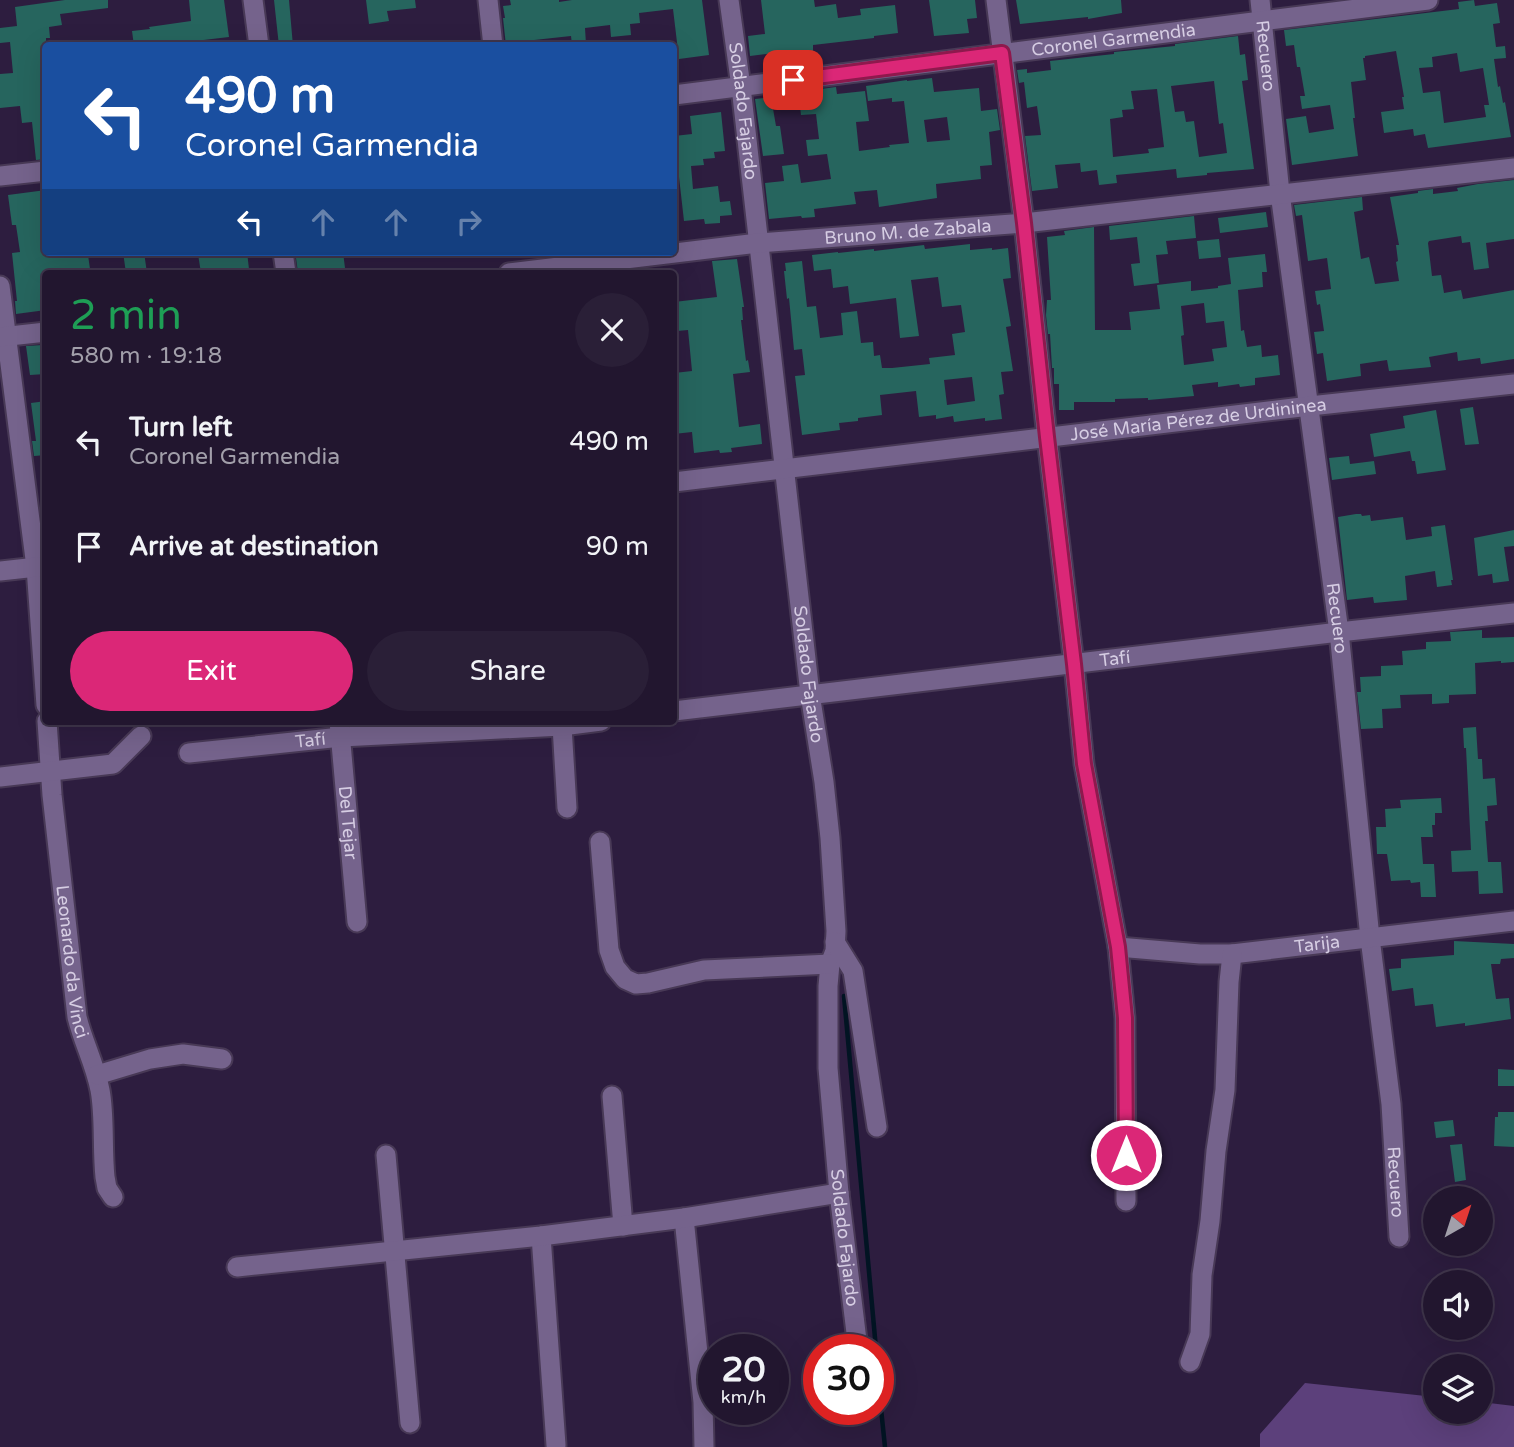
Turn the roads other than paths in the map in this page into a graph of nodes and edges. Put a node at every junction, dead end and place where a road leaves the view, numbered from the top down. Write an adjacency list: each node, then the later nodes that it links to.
1 (253, 0): 7 (street)
2 (488, 0): 8 (street)
3 (729, 0): 10 (street, Soldado Fajardo)
4 (996, 0): 9 (street)
5 (1428, 0): 6 (street, Coronel Garmendia)
6 (1261, 10): 9 (street, Coronel Garmendia); 15 (street, Recuero)
7 (258, 42)
8 (493, 42)
9 (1002, 53): 10 (street, Coronel Garmendia); 16 (street)
10 (741, 87): 11 (street, Coronel Garmendia); 17 (street, Soldado Fajardo)
11 (677, 95)
12 (1514, 168): 15 (street, Bruno M. de Zabala)
13 (42, 171): 14 (street)
14 (0, 176)
15 (1280, 193): 16 (street, Bruno M. de Zabala); 25 (street, Recuero)
16 (1024, 223): 17 (street, Bruno M. de Zabala); 26 (street)
17 (758, 243): 18 (street, Bruno M. de Zabala); 27 (street, Soldado Fajardo)
18 (677, 251)
19 (627, 256): 20 (street, Bruno M. de Zabala)
20 (517, 267)
21 (0, 286): 23 (street)
22 (42, 332): 23 (street)
23 (3, 337): 29 (street)
24 (1514, 384): 25 (street, José María Pérez de Urdininea)
25 (1310, 406): 26 (street, José María Pérez de Urdininea); 33 (street, Recuero)
26 (1047, 437): 27 (street, José María Pérez de Urdininea); 34 (street)
27 (785, 468): 28 (street, José María Pérez de Urdininea); 35 (street, Soldado Fajardo)
28 (677, 482)
29 (41, 566): 30 (street); 31 (street)
30 (0, 571)
31 (42, 594)
32 (1514, 613): 33 (street, Tafí)
33 (1339, 632): 34 (street, Tafí); 49 (street, Recuero)
34 (1074, 664): 35 (street, Tafí); 51 (street)
35 (810, 694): 36 (street, Tafí); 50 (street, Soldado Fajardo)
36 (677, 711)
37 (47, 725): 43 (street, Leonardo da Vinci)
38 (506, 725): 40 (street, Tafí)
39 (548, 725): 45 (street)
40 (340, 729): 42 (street, Tafí); 48 (street, Del Tejar)
41 (141, 736): 43 (street)
42 (189, 753)
43 (50, 771): 44 (street); 55 (street, Leonardo da Vinci)
44 (0, 777)
45 (567, 808)
46 (600, 842): 53 (street)
47 (1514, 920): 49 (street, Tarija)
48 (357, 922)
49 (1370, 938): 52 (street, Tarija); 65 (street, Recuero)
50 (835, 943): 53 (street, Soldado Fajardo); 57 (street)
51 (1118, 947): 52 (street, Tarija); 61 (street)
52 (1232, 954): 69 (street)
53 (830, 964): 59 (street, Soldado Fajardo)
54 (222, 1059): 55 (street)
55 (97, 1075): 60 (street, Leonardo da Vinci)
56 (612, 1096): 63 (street)
57 (877, 1127)
58 (386, 1155): 66 (street)
59 (839, 1194): 62 (street); 68 (street, Soldado Fajardo)
60 (113, 1197)
61 (1126, 1201)
62 (684, 1218): 63 (street); 72 (street)
63 (623, 1226): 64 (street)
64 (541, 1236): 66 (street); 71 (street)
65 (1399, 1237)
66 (395, 1251): 67 (street); 70 (street)
67 (237, 1267)
68 (856, 1334)
69 (1190, 1362)
70 (410, 1423)
71 (556, 1446)
72 (704, 1447)

